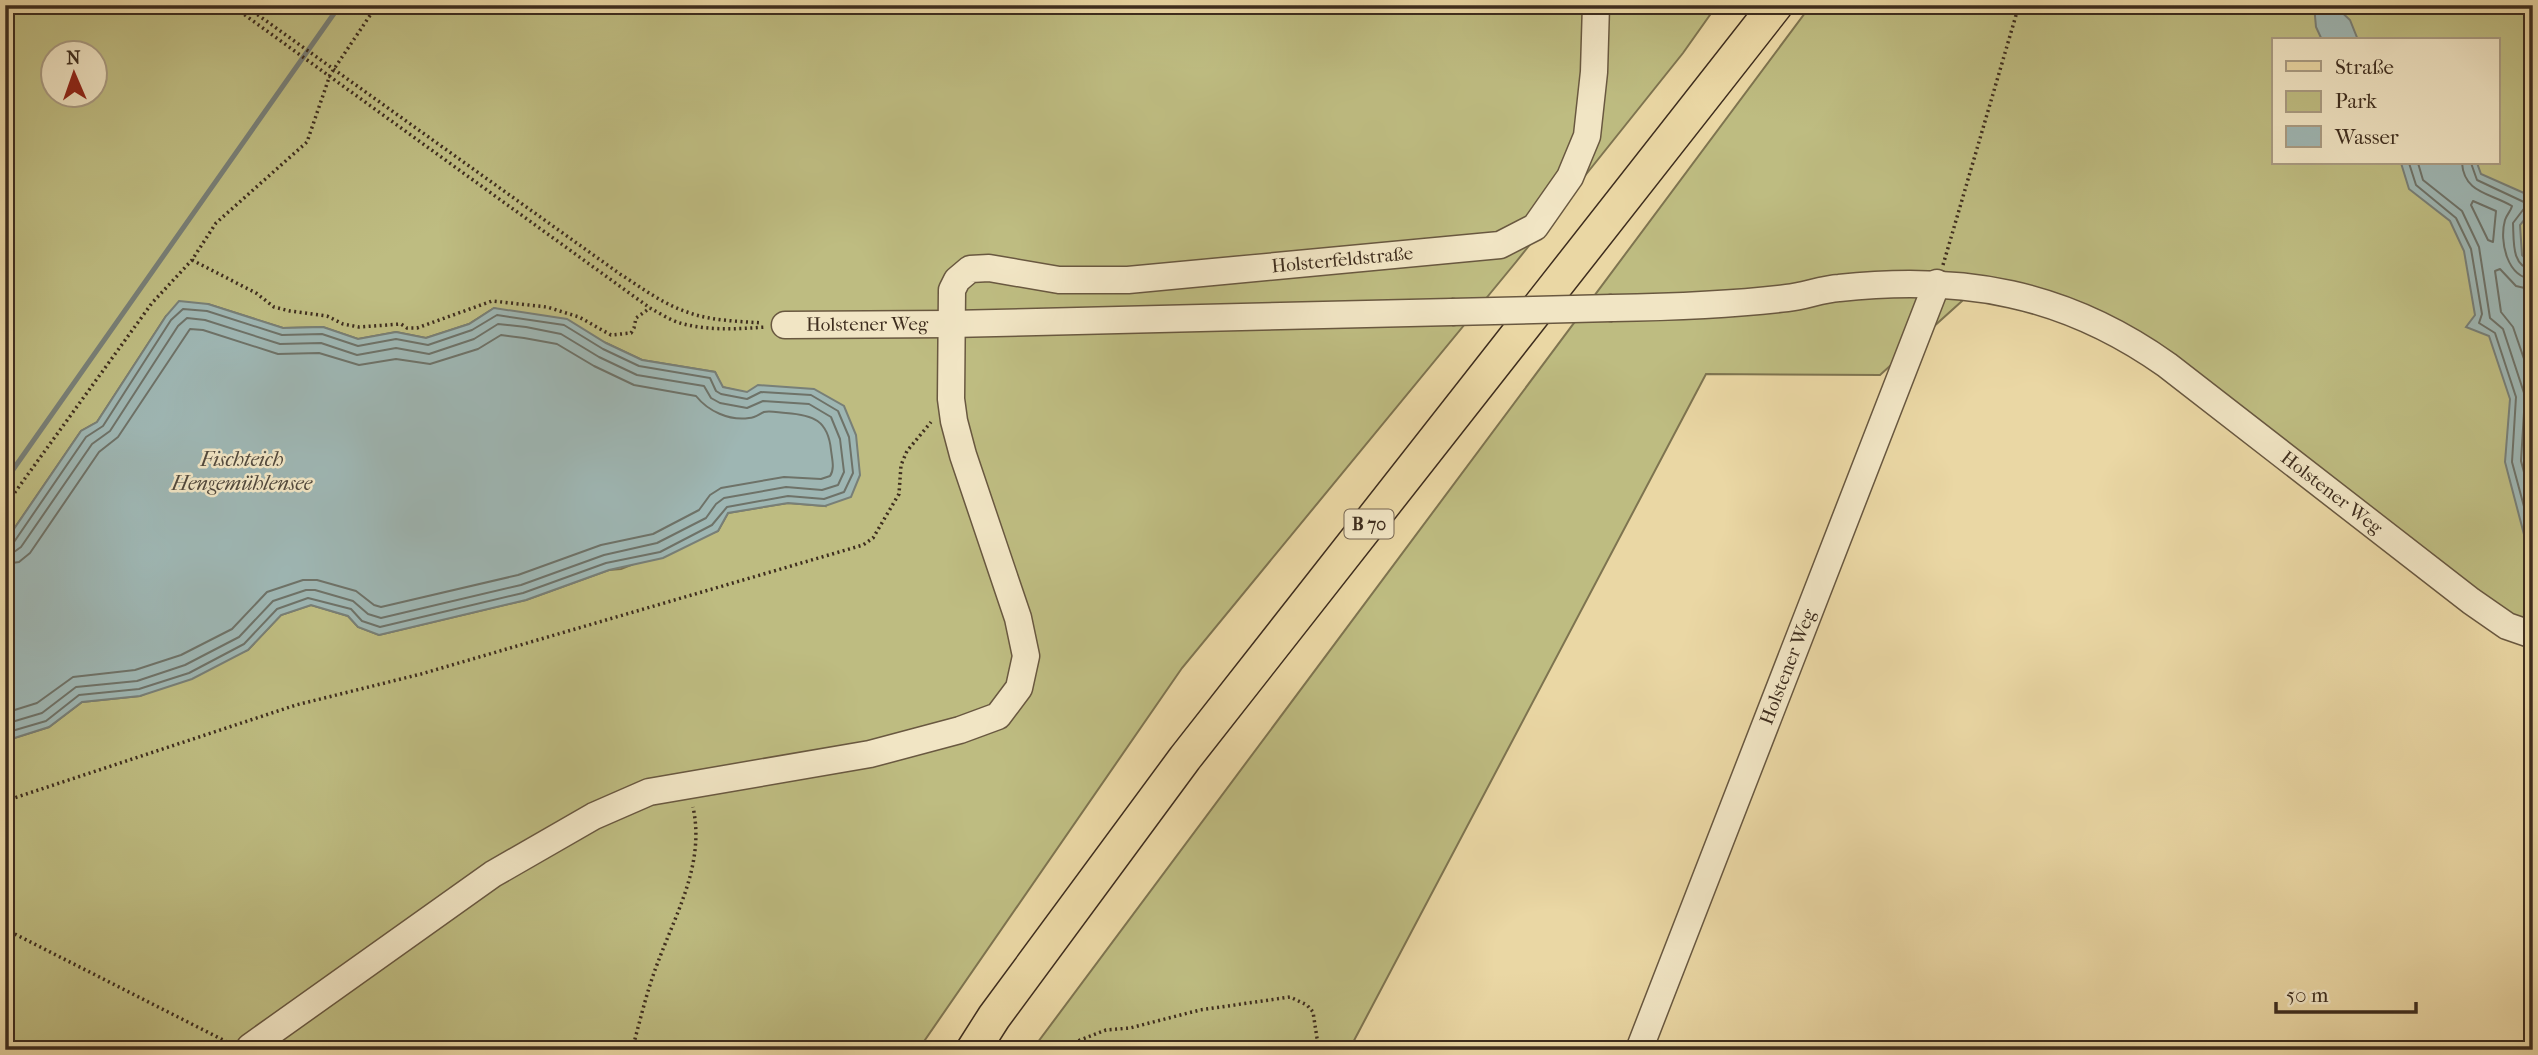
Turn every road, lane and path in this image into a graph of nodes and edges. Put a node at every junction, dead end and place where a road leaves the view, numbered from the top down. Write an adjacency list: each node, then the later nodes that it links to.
1 (231, 5): 8 (path)
2 (244, 5): 7 (path)
3 (377, 5): 7 (path)
4 (1596, 5): 12 (street, Holsterfeldstraße)
5 (1776, 5): 22 (main road, B 70)
6 (2019, 5): 10 (path)
7 (335, 69): 8 (path); 13 (path)
8 (330, 75): 9 (path); 11 (path)
9 (192, 260): 11 (path); 15 (path)
10 (1937, 284): 12 (street, Holstener Weg, bridge); 16 (street, Holstener Weg); 25 (street, Holstener Weg)
11 (650, 307): 13 (path)
12 (951, 324): 13 (street, Holstener Weg); 14 (street)
13 (785, 325)
14 (951, 399): 17 (street); 18 (path)
15 (5, 506)
16 (2533, 635)
17 (688, 785): 20 (street); 21 (path)
18 (5, 801)
19 (5, 929): 20 (path)
20 (250, 1046)
21 (632, 1050)
22 (973, 1050)
23 (1065, 1050): 24 (path)
24 (1321, 1050)
25 (1639, 1050)

